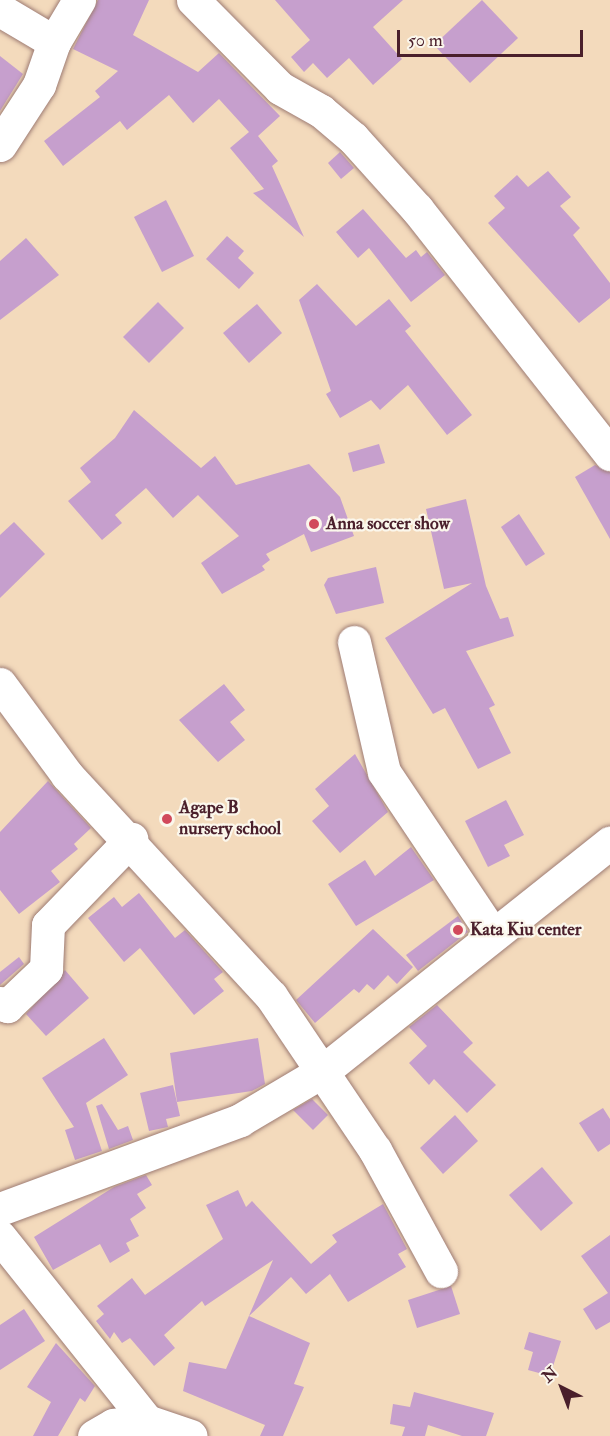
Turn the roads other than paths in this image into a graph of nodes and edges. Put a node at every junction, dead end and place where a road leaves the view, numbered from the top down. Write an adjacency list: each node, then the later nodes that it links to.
1 (79, 0): 4 (street)
2 (193, 0): 6 (street)
3 (0, 10): 4 (street)
4 (54, 42): 5 (street)
5 (0, 145)
6 (610, 454)
7 (354, 642): 11 (street)
8 (0, 684): 9 (street)
9 (132, 839): 12 (street); 13 (street)
10 (609, 847): 11 (street)
11 (493, 935): 13 (street)
12 (0, 1003)
13 (323, 1071): 14 (street); 16 (street)
14 (0, 1209)
15 (0, 1237): 17 (street)
16 (441, 1271)
17 (147, 1421): 18 (street); 19 (street)
18 (94, 1436)
19 (191, 1436)

